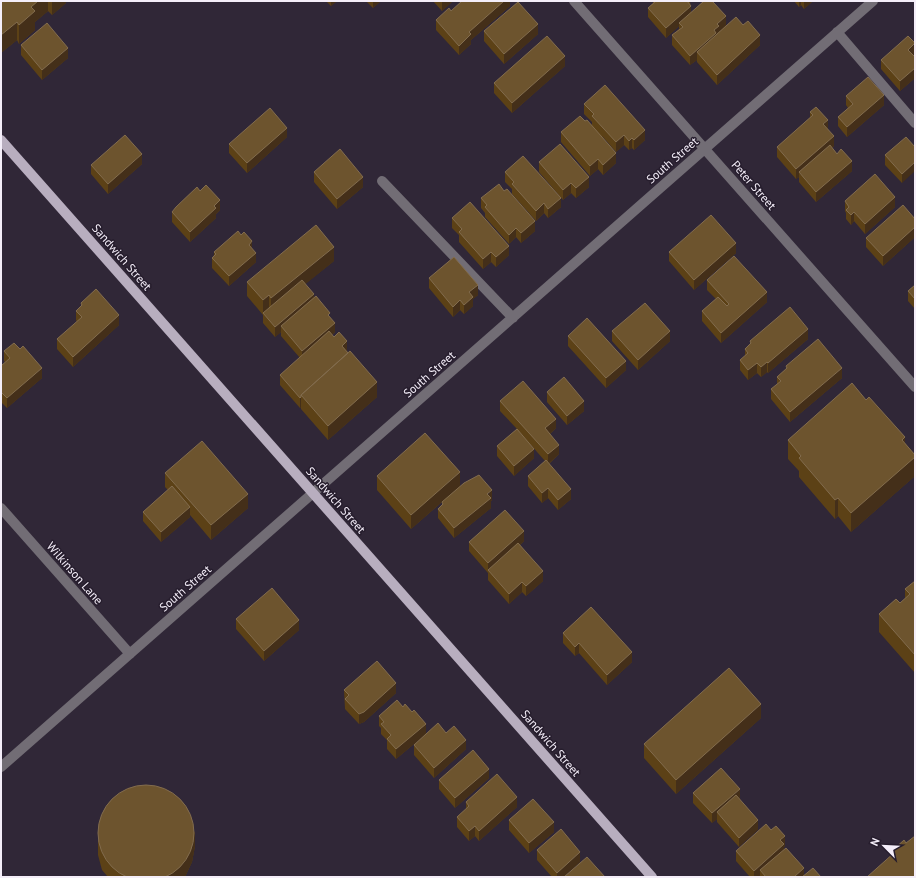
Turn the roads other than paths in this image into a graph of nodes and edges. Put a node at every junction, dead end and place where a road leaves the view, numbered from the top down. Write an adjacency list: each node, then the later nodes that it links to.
1 (574, 1): 6 (street, Peter Street)
2 (873, 1): 3 (street, South Street)
3 (837, 32): 4 (street); 6 (street, South Street)
4 (915, 122)
5 (1, 140): 10 (main road, Sandwich Street)
6 (705, 149): 8 (street, South Street); 9 (street, Peter Street)
7 (382, 181): 8 (street)
8 (513, 318): 10 (street, South Street)
9 (915, 387)
10 (313, 493): 12 (street, South Street); 14 (main road, Sandwich Street)
11 (1, 508): 12 (street, Wilkinson Lane)
12 (130, 654): 13 (street, South Street)
13 (1, 767)
14 (652, 877)

